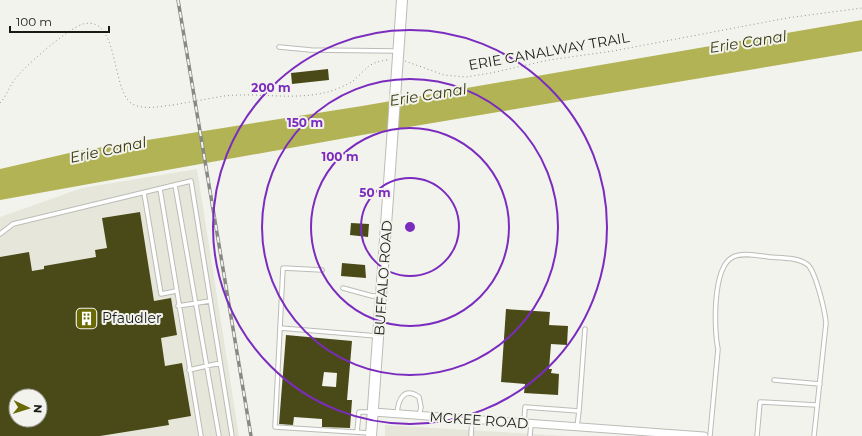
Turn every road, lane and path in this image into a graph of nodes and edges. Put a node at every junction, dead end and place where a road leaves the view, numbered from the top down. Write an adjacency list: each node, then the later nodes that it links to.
1 (402, 0): 4 (main road, BUFFALO ROAD)
2 (862, 8): 4 (path, ERIE CANALWAY TRAIL)
3 (279, 48): 4 (lane)
4 (398, 55): 5 (path, ERIE CANALWAY TRAIL, bridge); 13 (main road, BUFFALO ROAD)
5 (0, 103)
6 (175, 185): 7 (lane); 14 (lane); 15 (lane)
7 (160, 189): 8 (lane); 12 (lane)
8 (144, 193): 9 (lane); 12 (lane)
9 (0, 234)
10 (322, 270): 17 (lane)
11 (343, 288): 13 (lane)
12 (176, 291): 16 (lane)
13 (381, 296): 19 (main road, BUFFALO ROAD)
14 (210, 301): 15 (lane); 20 (lane)
15 (196, 303): 16 (lane); 21 (lane)
16 (178, 306): 22 (lane)
17 (280, 328): 19 (lane); 33 (lane)
18 (585, 329): 26 (lane)
19 (378, 336): 27 (main road, BUFFALO ROAD)
20 (220, 364): 21 (lane); 37 (lane)
21 (207, 366): 22 (lane); 36 (lane)
22 (189, 370): 35 (lane)
23 (774, 380): 24 (lane)
24 (820, 384): 25 (lane); 41 (lane)
25 (816, 405): 42 (lane); 43 (lane)
26 (579, 411): 31 (lane); 32 (lane)
27 (373, 412): 28 (street, MCKEE ROAD); 33 (lane); 34 (main road, BUFFALO ROAD)
28 (397, 414): 29 (street, MCKEE ROAD); 29 (lane)
29 (419, 416): 30 (street, MCKEE ROAD)
30 (472, 419): 31 (street, MCKEE ROAD); 38 (lane)
31 (527, 423): 32 (street, MCKEE ROAD); 39 (lane)
32 (577, 427): 40 (street, MCKEE ROAD)
33 (357, 432): 34 (lane)
34 (371, 435)
35 (201, 436)
36 (219, 436)
37 (232, 436)
38 (471, 436)
39 (530, 436)
40 (704, 436)
41 (710, 436)
42 (756, 436)
43 (814, 436)

